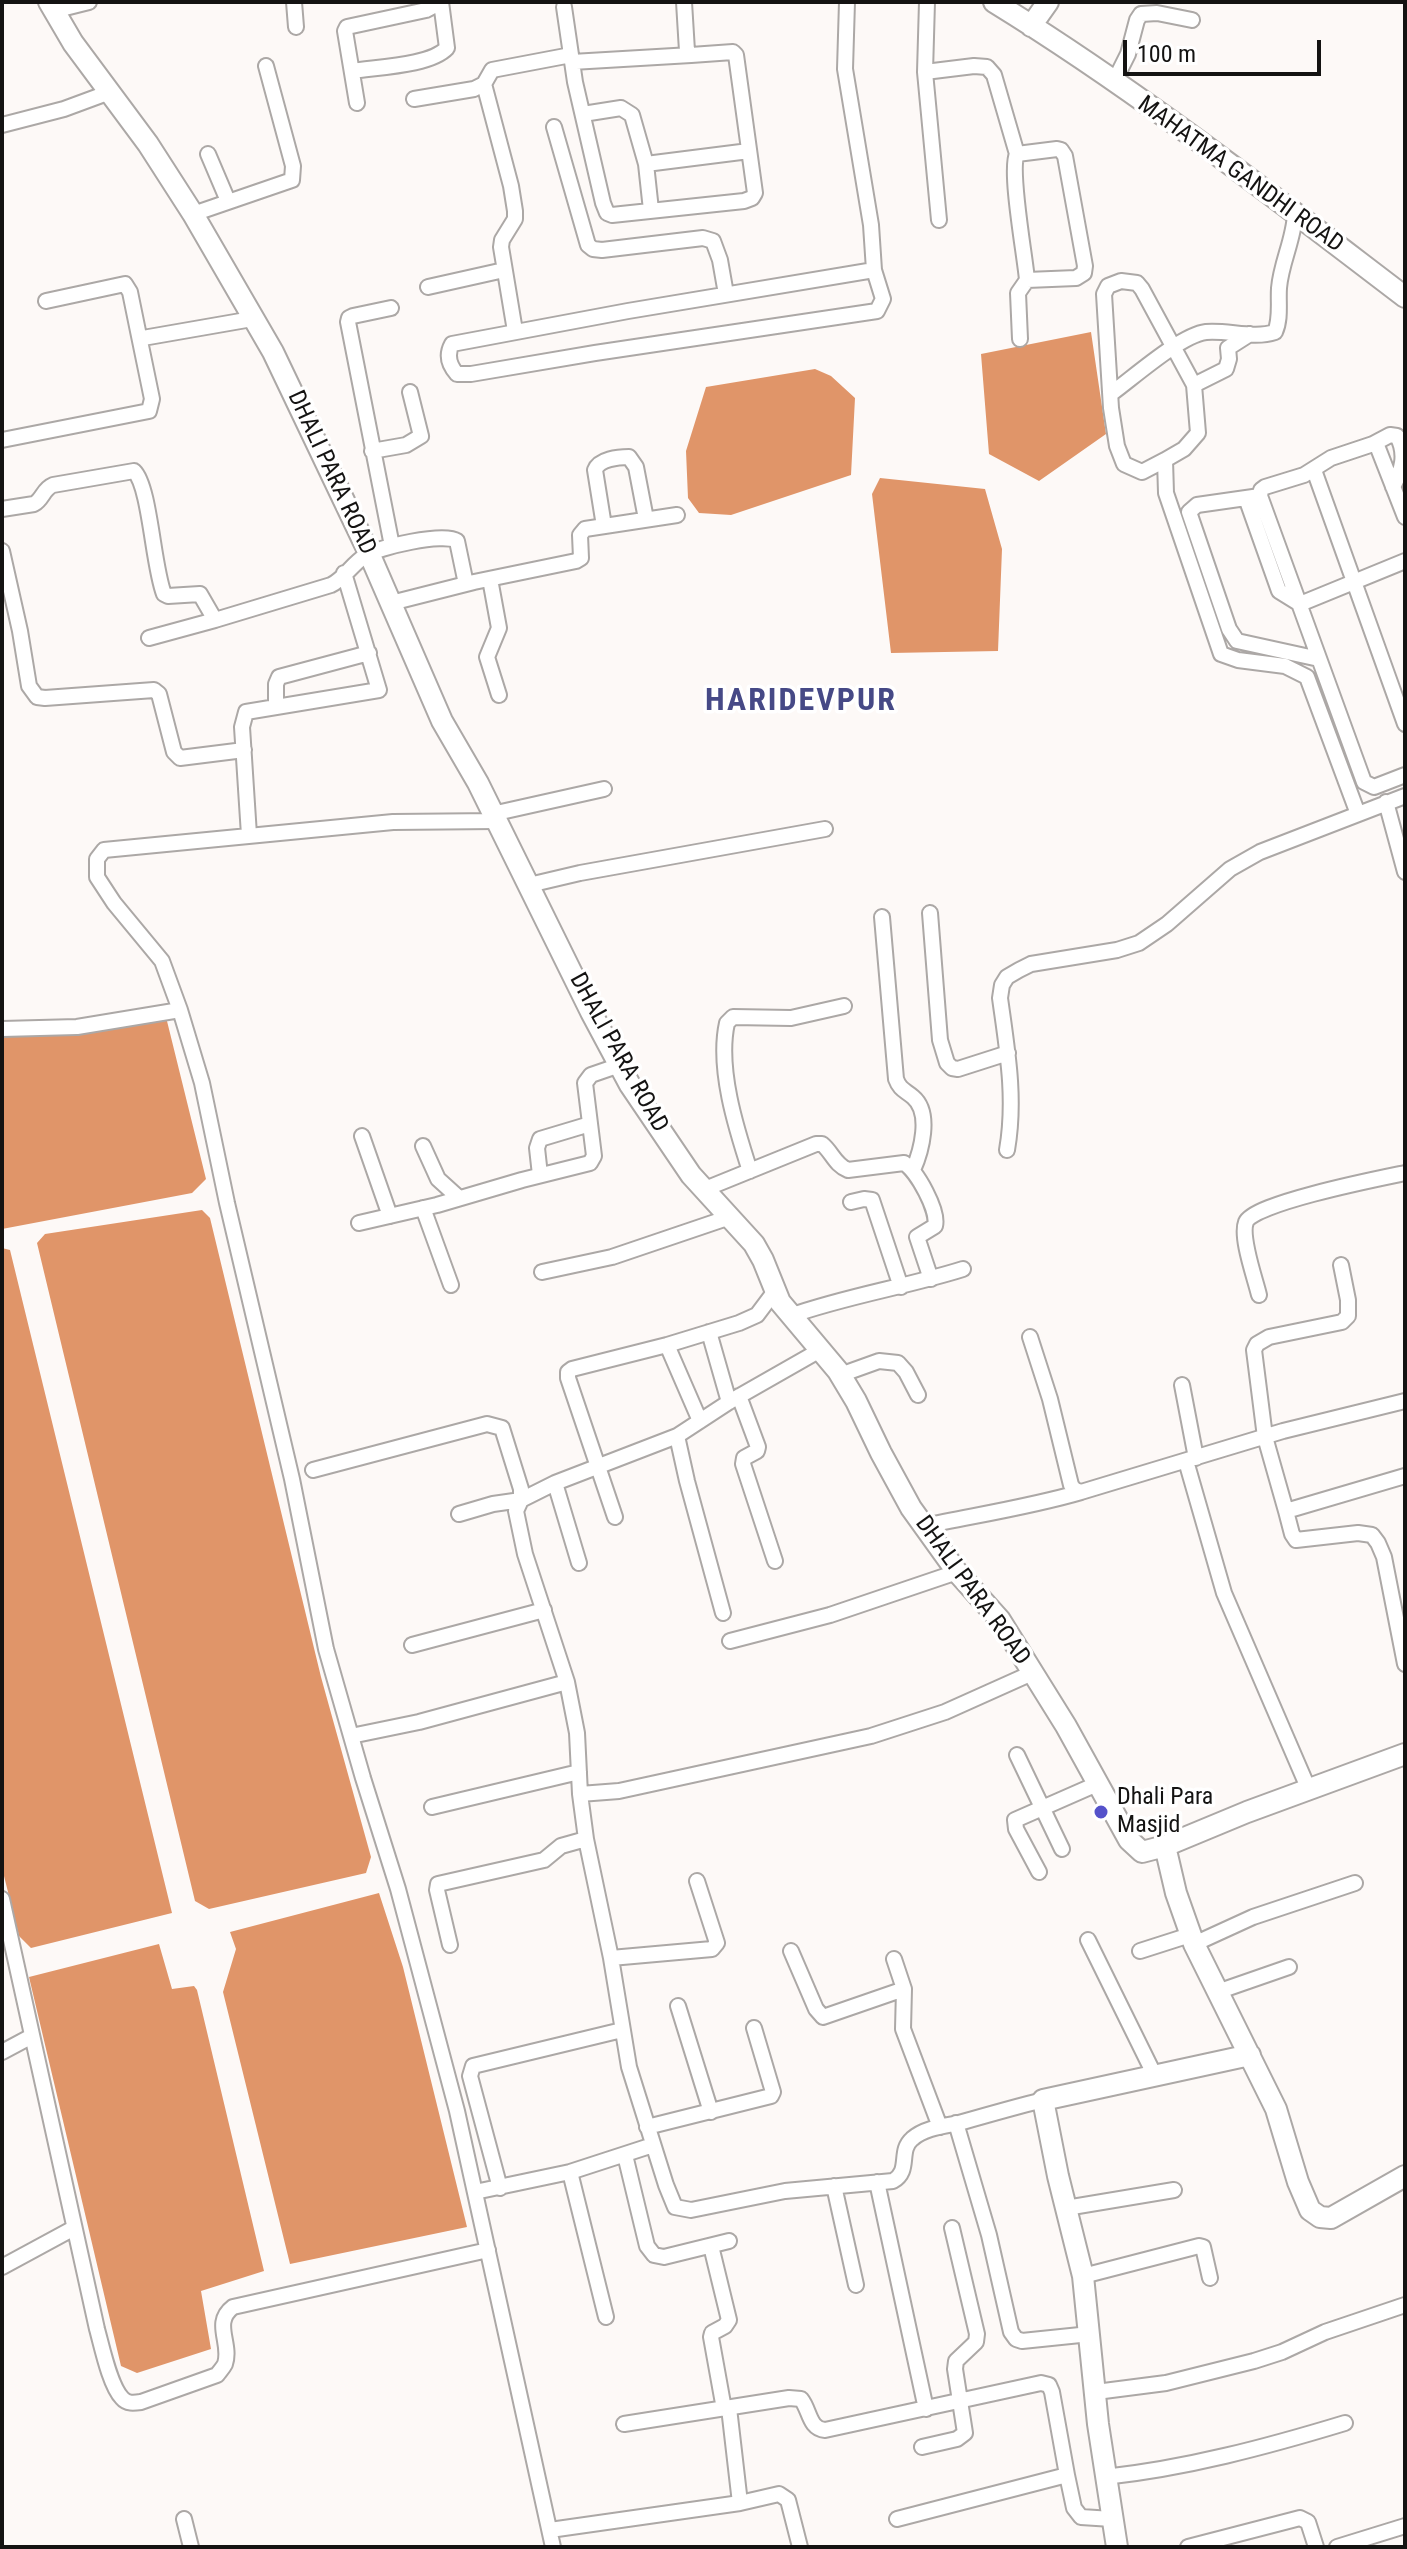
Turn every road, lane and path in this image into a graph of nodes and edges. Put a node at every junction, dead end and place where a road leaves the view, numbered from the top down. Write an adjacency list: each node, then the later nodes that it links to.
1 (89, 2): 9 (street)
2 (294, 2): 13 (street)
3 (441, 2): 17 (street); 17 (street)
4 (684, 2): 14 (street)
5 (847, 2): 37 (street)
6 (927, 2): 18 (street)
7 (994, 2): 12 (street, MAHATMA GANDHI ROAD)
8 (1048, 2): 12 (street)
9 (51, 7): 21 (street, DHALI PARA ROAD)
10 (564, 7): 15 (street)
11 (1192, 20): 19 (street)
12 (1031, 26): 19 (street, MAHATMA GANDHI ROAD)
13 (296, 27)
14 (691, 55): 15 (street); 27 (street)
15 (572, 58): 20 (street); 24 (street)
16 (266, 66): 31 (street)
17 (352, 71): 23 (street)
18 (925, 72): 29 (street); 35 (street)
19 (1114, 82): 34 (street, MAHATMA GANDHI ROAD)
20 (484, 84): 22 (street); 36 (street)
21 (110, 92): 25 (street); 33 (street, DHALI PARA ROAD)
22 (414, 99)
23 (357, 103)
24 (583, 114): 30 (street); 32 (street)
25 (2, 125)
26 (554, 127): 40 (street)
27 (749, 151): 30 (street); 32 (street)
28 (208, 154): 31 (street)
29 (1017, 154): 38 (street); 38 (street)
30 (646, 164): 32 (street)
31 (228, 201): 33 (street)
32 (651, 210)
33 (193, 214): 44 (street, DHALI PARA ROAD)
34 (1295, 214): 41 (street, MAHATMA GANDHI ROAD); 46 (street)
35 (939, 220)
36 (504, 270): 39 (street); 45 (street)
37 (874, 270): 40 (street); 45 (street)
38 (1027, 280): 48 (street)
39 (428, 287)
40 (726, 294): 45 (street)
41 (1405, 297)
42 (46, 301): 47 (street)
43 (391, 308): 55 (street)
44 (252, 319): 47 (street); 67 (street, DHALI PARA ROAD)
45 (515, 331)
46 (1252, 333): 49 (street); 50 (street)
47 (139, 336): 53 (street)
48 (1020, 339)
49 (1173, 349): 50 (street); 52 (street); 52 (street)
50 (1194, 385): 56 (street)
51 (410, 392): 55 (street)
52 (1112, 393): 56 (street)
53 (2, 440)
54 (1376, 443): 57 (street); 58 (street); 58 (street)
55 (372, 451): 65 (street)
56 (1165, 460): 87 (street)
57 (1314, 470): 59 (street); 71 (street)
58 (1393, 487): 62 (street)
59 (1253, 497): 74 (street); 78 (street)
60 (2, 509): 75 (street)
61 (677, 515): 63 (street)
62 (1405, 517)
63 (646, 519): 64 (street); 64 (street)
64 (604, 526): 70 (street)
65 (392, 546): 67 (street); 72 (street)
66 (2, 551): 82 (street)
67 (369, 553): 69 (street); 73 (street, DHALI PARA ROAD)
68 (1405, 561): 71 (street)
69 (344, 573): 75 (street); 77 (street)
70 (490, 579): 72 (street); 79 (street)
71 (1355, 582): 74 (street); 81 (street)
72 (466, 584): 73 (street)
73 (391, 603): 88 (street, DHALI PARA ROAD)
74 (1300, 604): 78 (street)
75 (215, 620): 76 (street)
76 (149, 638)
77 (369, 653): 80 (street); 80 (street)
78 (1319, 659): 83 (street)
79 (499, 695)
80 (276, 707): 82 (street)
81 (1405, 724)
82 (244, 750): 90 (street)
83 (1405, 775)
84 (604, 789): 88 (street)
85 (1405, 796): 86 (street)
86 (1386, 802): 87 (street); 91 (street)
87 (1358, 814): 98 (street)
88 (494, 817): 90 (street); 92 (street, DHALI PARA ROAD)
89 (825, 829): 92 (street)
90 (249, 835): 96 (street)
91 (1405, 872)
92 (529, 885): 99 (street, DHALI PARA ROAD)
93 (930, 913): 98 (street)
94 (882, 917): 104 (street)
95 (844, 1006): 105 (street)
96 (180, 1010): 97 (street); 157 (street)
97 (2, 1029)
98 (1008, 1053): 103 (street)
99 (620, 1065): 100 (street); 108 (street, DHALI PARA ROAD)
100 (590, 1124): 107 (street); 107 (street)
101 (362, 1136): 112 (street)
102 (423, 1146): 109 (street)
103 (1007, 1150)
104 (913, 1170): 105 (street); 118 (street)
105 (750, 1171): 108 (street)
106 (1405, 1173): 122 (street)
107 (540, 1175): 109 (street)
108 (705, 1189): 113 (street, DHALI PARA ROAD)
109 (459, 1198): 111 (street)
110 (851, 1202): 120 (street)
111 (423, 1208): 112 (street); 119 (street)
112 (390, 1216): 114 (street)
113 (730, 1217): 117 (street); 121 (street, DHALI PARA ROAD)
114 (359, 1223)
115 (1341, 1265): 135 (street)
116 (963, 1269): 118 (street)
117 (542, 1272)
118 (931, 1279): 120 (street)
119 (451, 1285)
120 (901, 1287): 123 (street)
121 (775, 1291): 123 (street, DHALI PARA ROAD); 124 (street)
122 (1259, 1295)
123 (790, 1316): 127 (street, DHALI PARA ROAD)
124 (709, 1332): 126 (street); 131 (street)
125 (1030, 1337): 141 (street)
126 (667, 1345): 133 (street); 137 (street)
127 (822, 1349): 128 (street, DHALI PARA ROAD); 131 (street)
128 (840, 1375): 130 (street); 146 (street, DHALI PARA ROAD)
129 (1182, 1385): 136 (street)
130 (918, 1395)
131 (734, 1399): 133 (street); 147 (street)
132 (1405, 1401): 135 (street)
133 (700, 1421): 134 (street)
134 (677, 1436): 137 (street); 151 (street)
135 (1265, 1437): 136 (street); 143 (street)
136 (1191, 1459): 141 (street); 162 (street)
137 (598, 1466): 140 (street); 145 (street)
138 (313, 1470): 142 (street)
139 (1405, 1476): 143 (street)
140 (555, 1483): 142 (street); 148 (street)
141 (1081, 1492): 146 (street)
142 (521, 1500): 144 (street); 150 (street)
143 (1286, 1511): 154 (street)
144 (459, 1514)
145 (615, 1517)
146 (924, 1526): 149 (street, DHALI PARA ROAD)
147 (775, 1561)
148 (579, 1563)
149 (957, 1572): 152 (street); 155 (street, DHALI PARA ROAD)
150 (544, 1610): 153 (street); 156 (street)
151 (723, 1613)
152 (730, 1641)
153 (412, 1645)
154 (1405, 1664)
155 (1032, 1673): 161 (street, DHALI PARA ROAD); 163 (street)
156 (567, 1682): 157 (street); 160 (street)
157 (351, 1736): 203 (street)
158 (1405, 1754): 162 (street)
159 (1017, 1755): 165 (street)
160 (579, 1772): 163 (street); 164 (street)
161 (1097, 1784): 165 (street); 167 (street, DHALI PARA ROAD)
162 (1309, 1790): 167 (street)
163 (580, 1794): 166 (street)
164 (432, 1807)
165 (1041, 1807): 168 (street); 169 (street)
166 (586, 1839): 175 (street); 178 (street)
167 (1165, 1846): 174 (street)
168 (1062, 1849)
169 (1039, 1872)
170 (697, 1881): 178 (street)
171 (1355, 1883): 174 (street)
172 (2, 1899): 186 (street)
173 (1088, 1940): 189 (street)
174 (1192, 1940): 177 (street); 182 (street)
175 (450, 1945)
176 (791, 1951): 181 (street)
177 (1140, 1951)
178 (611, 1958): 185 (street)
179 (894, 1959): 181 (street)
180 (1289, 1967): 182 (street)
181 (904, 1989): 194 (street)
182 (1217, 1992): 188 (street)
183 (678, 2006): 191 (street)
184 (754, 2028): 191 (street)
185 (622, 2030): 193 (street); 201 (street)
186 (32, 2036): 187 (street); 205 (street)
187 (2, 2052)
188 (1250, 2055): 189 (street); 198 (street)
189 (1155, 2076): 190 (street)
190 (1043, 2100): 192 (street); 204 (street)
191 (711, 2112): 193 (street)
192 (956, 2123): 194 (street); 216 (street)
193 (647, 2127): 195 (street)
194 (940, 2127): 199 (street)
195 (653, 2145): 196 (street); 200 (street)
196 (625, 2155): 197 (street); 208 (street)
197 (570, 2172): 201 (street); 215 (street)
198 (1405, 2176)
199 (877, 2182): 200 (street); 220 (street)
200 (834, 2186): 213 (street)
201 (500, 2188): 203 (street)
202 (1174, 2190): 204 (street)
203 (475, 2192): 209 (street)
204 (1066, 2208): 211 (street)
205 (74, 2228): 209 (street); 210 (street)
206 (952, 2228): 218 (street)
207 (729, 2241): 208 (street)
208 (711, 2246): 219 (street)
209 (488, 2250): 231 (street)
210 (2, 2267)
211 (1083, 2276): 212 (street); 216 (street)
212 (1210, 2278)
213 (856, 2285)
214 (1405, 2305): 217 (street)
215 (606, 2317)
216 (1090, 2334): 217 (street)
217 (1096, 2392): 225 (street)
218 (960, 2402): 220 (street); 223 (street); 224 (street)
219 (727, 2408): 220 (street); 222 (street); 226 (street)
220 (926, 2409)
221 (1345, 2423): 225 (street)
222 (624, 2424)
223 (922, 2447)
224 (1067, 2475): 228 (street); 229 (street)
225 (1105, 2477): 229 (street)
226 (740, 2503): 231 (street); 234 (street)
227 (184, 2519): 232 (street)
228 (897, 2519)
229 (1112, 2519): 235 (street)
230 (1405, 2526): 238 (street)
231 (550, 2530): 233 (street)
232 (191, 2547)
233 (553, 2547)
234 (800, 2547)
235 (1117, 2547)
236 (1188, 2547): 237 (street)
237 (1316, 2547)
238 (1337, 2547)

